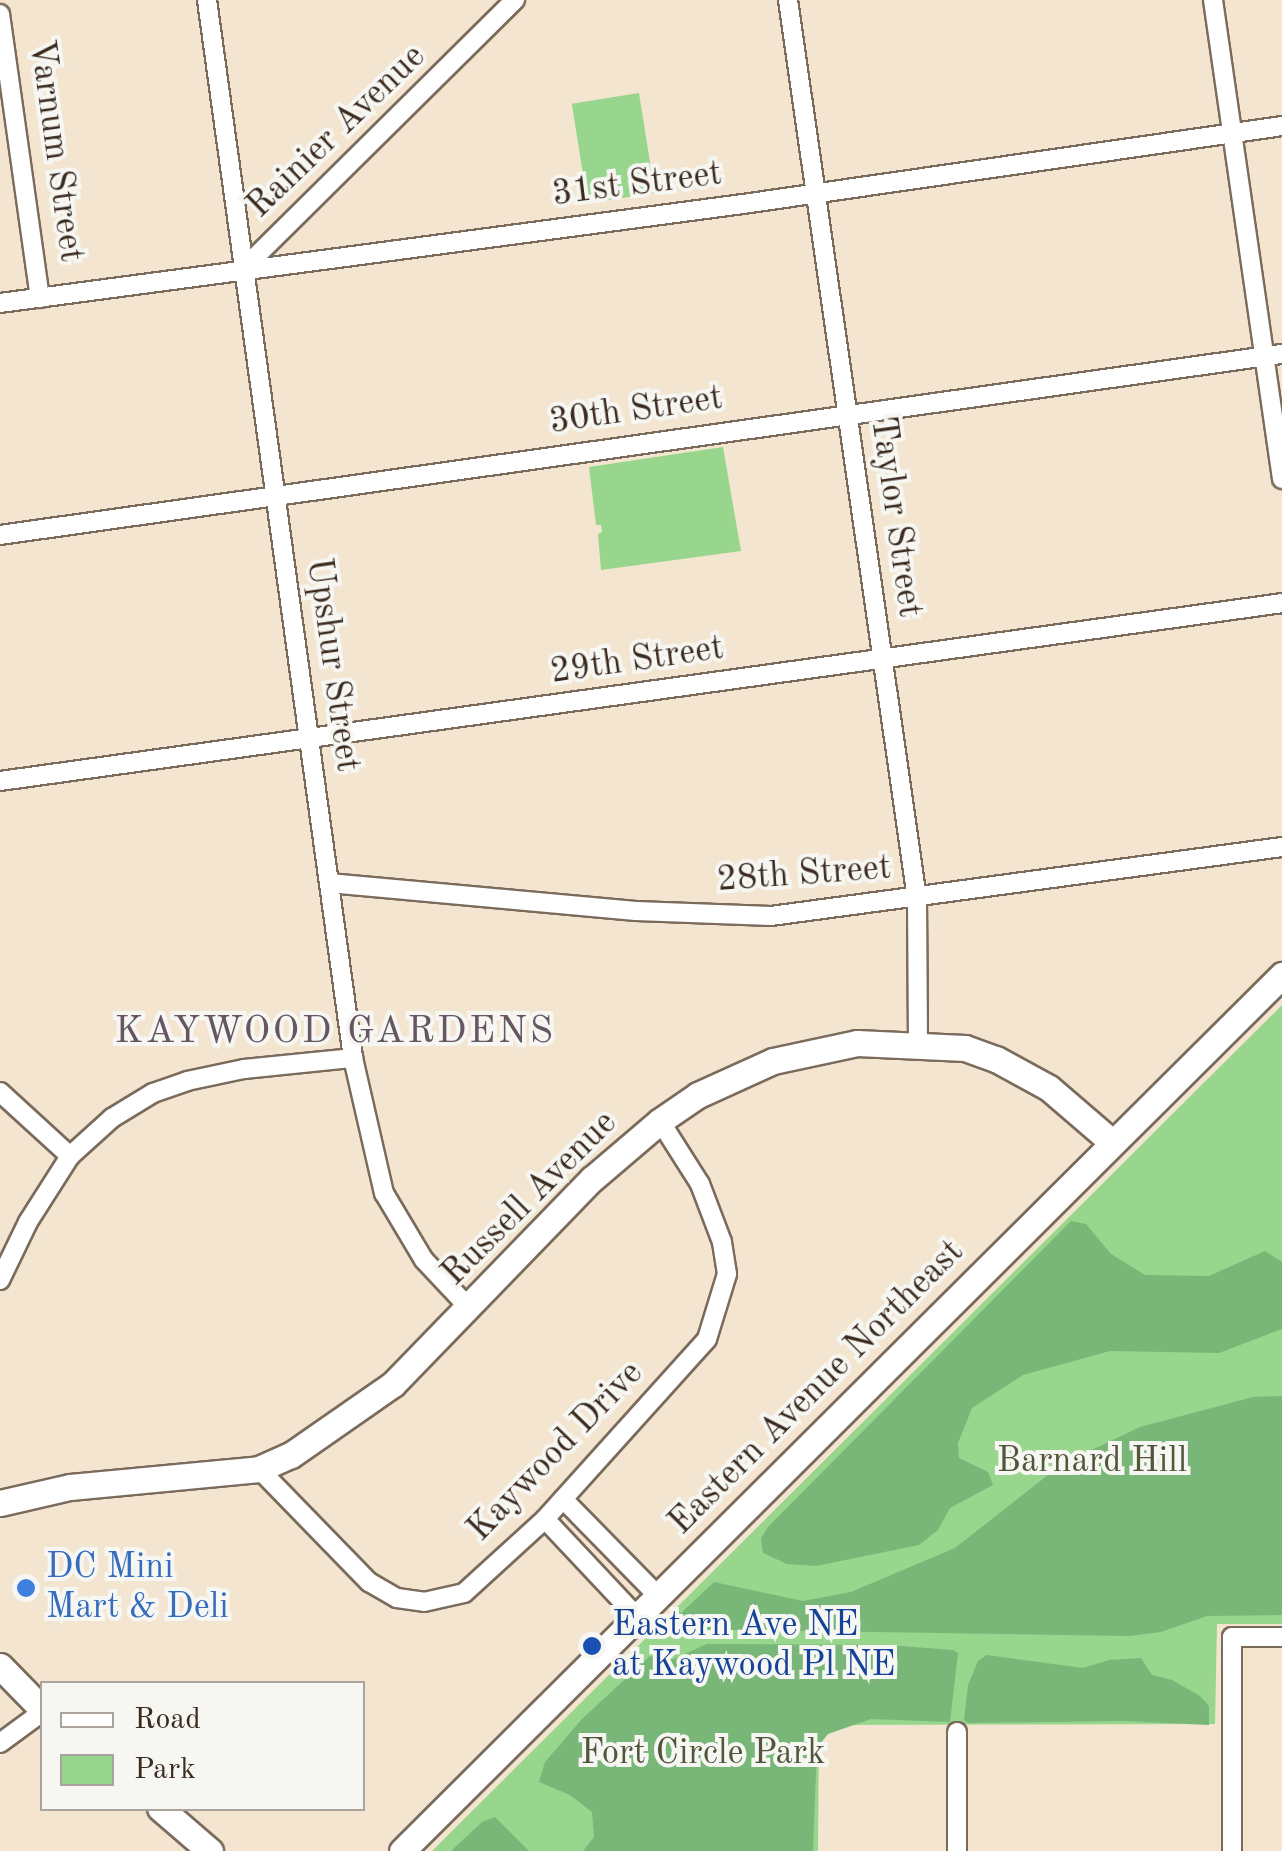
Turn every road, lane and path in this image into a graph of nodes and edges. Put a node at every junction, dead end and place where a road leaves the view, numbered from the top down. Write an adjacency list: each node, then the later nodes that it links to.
1 (208, 0): 9 (street, Upshur Street)
2 (515, 0): 9 (street, Rainier Avenue)
3 (788, 0): 8 (street, Taylor Street)
4 (1213, 0): 7 (street)
5 (0, 14): 10 (street, Varnum Street)
6 (1282, 126): 7 (street, 31st Street)
7 (1233, 132): 8 (street, 31st Street); 12 (street)
8 (816, 194): 9 (street, 31st Street); 13 (street, Taylor Street)
9 (244, 268): 10 (street, 31st Street); 15 (street, Upshur Street)
10 (40, 298): 11 (street, 31st Street)
11 (0, 303)
12 (1273, 355): 13 (street, 30th Street); 14 (street)
13 (847, 413): 15 (street, 30th Street); 18 (street, Taylor Street)
14 (1282, 479)
15 (276, 496): 16 (street, 30th Street); 19 (street, Upshur Street)
16 (0, 535)
17 (1282, 602): 18 (street, 29th Street)
18 (882, 659): 19 (street, 29th Street); 23 (street, Taylor Street)
19 (309, 740): 20 (street, 29th Street); 22 (street, Upshur Street)
20 (0, 781)
21 (1282, 847): 23 (street, 28th Street)
22 (329, 883): 23 (street, 28th Street); 26 (street, Upshur Street)
23 (917, 899): 25 (street, Taylor Street)
24 (1282, 975): 29 (street, Eastern Avenue Northeast)
25 (918, 1044): 28 (street, Russell Avenue); 29 (street, Russell Avenue)
26 (352, 1058): 30 (street); 32 (street, Upshur Street)
27 (0, 1092): 30 (street)
28 (660, 1121): 32 (street, Russell Avenue); 34 (street, Kaywood Drive)
29 (1113, 1143): 37 (street, Eastern Avenue Northeast)
30 (70, 1156): 31 (street)
31 (0, 1280)
32 (470, 1309): 33 (street, Russell Avenue)
33 (259, 1468): 35 (street, Russell Avenue); 36 (street, Kaywood Drive)
34 (563, 1499): 36 (street, Kaywood Drive); 37 (street)
35 (0, 1503)
36 (545, 1519): 38 (street)
37 (658, 1596): 38 (street, Eastern Avenue Northeast)
38 (637, 1616): 47 (street, Eastern Avenue Northeast)
39 (1282, 1637): 49 (street)
40 (0, 1666): 41 (street)
41 (40, 1708)
42 (40, 1712): 44 (street)
43 (957, 1732): 48 (street)
44 (0, 1742)
45 (163, 1811): 46 (street)
46 (210, 1851)
47 (402, 1851)
48 (957, 1851)
49 (1232, 1851)

